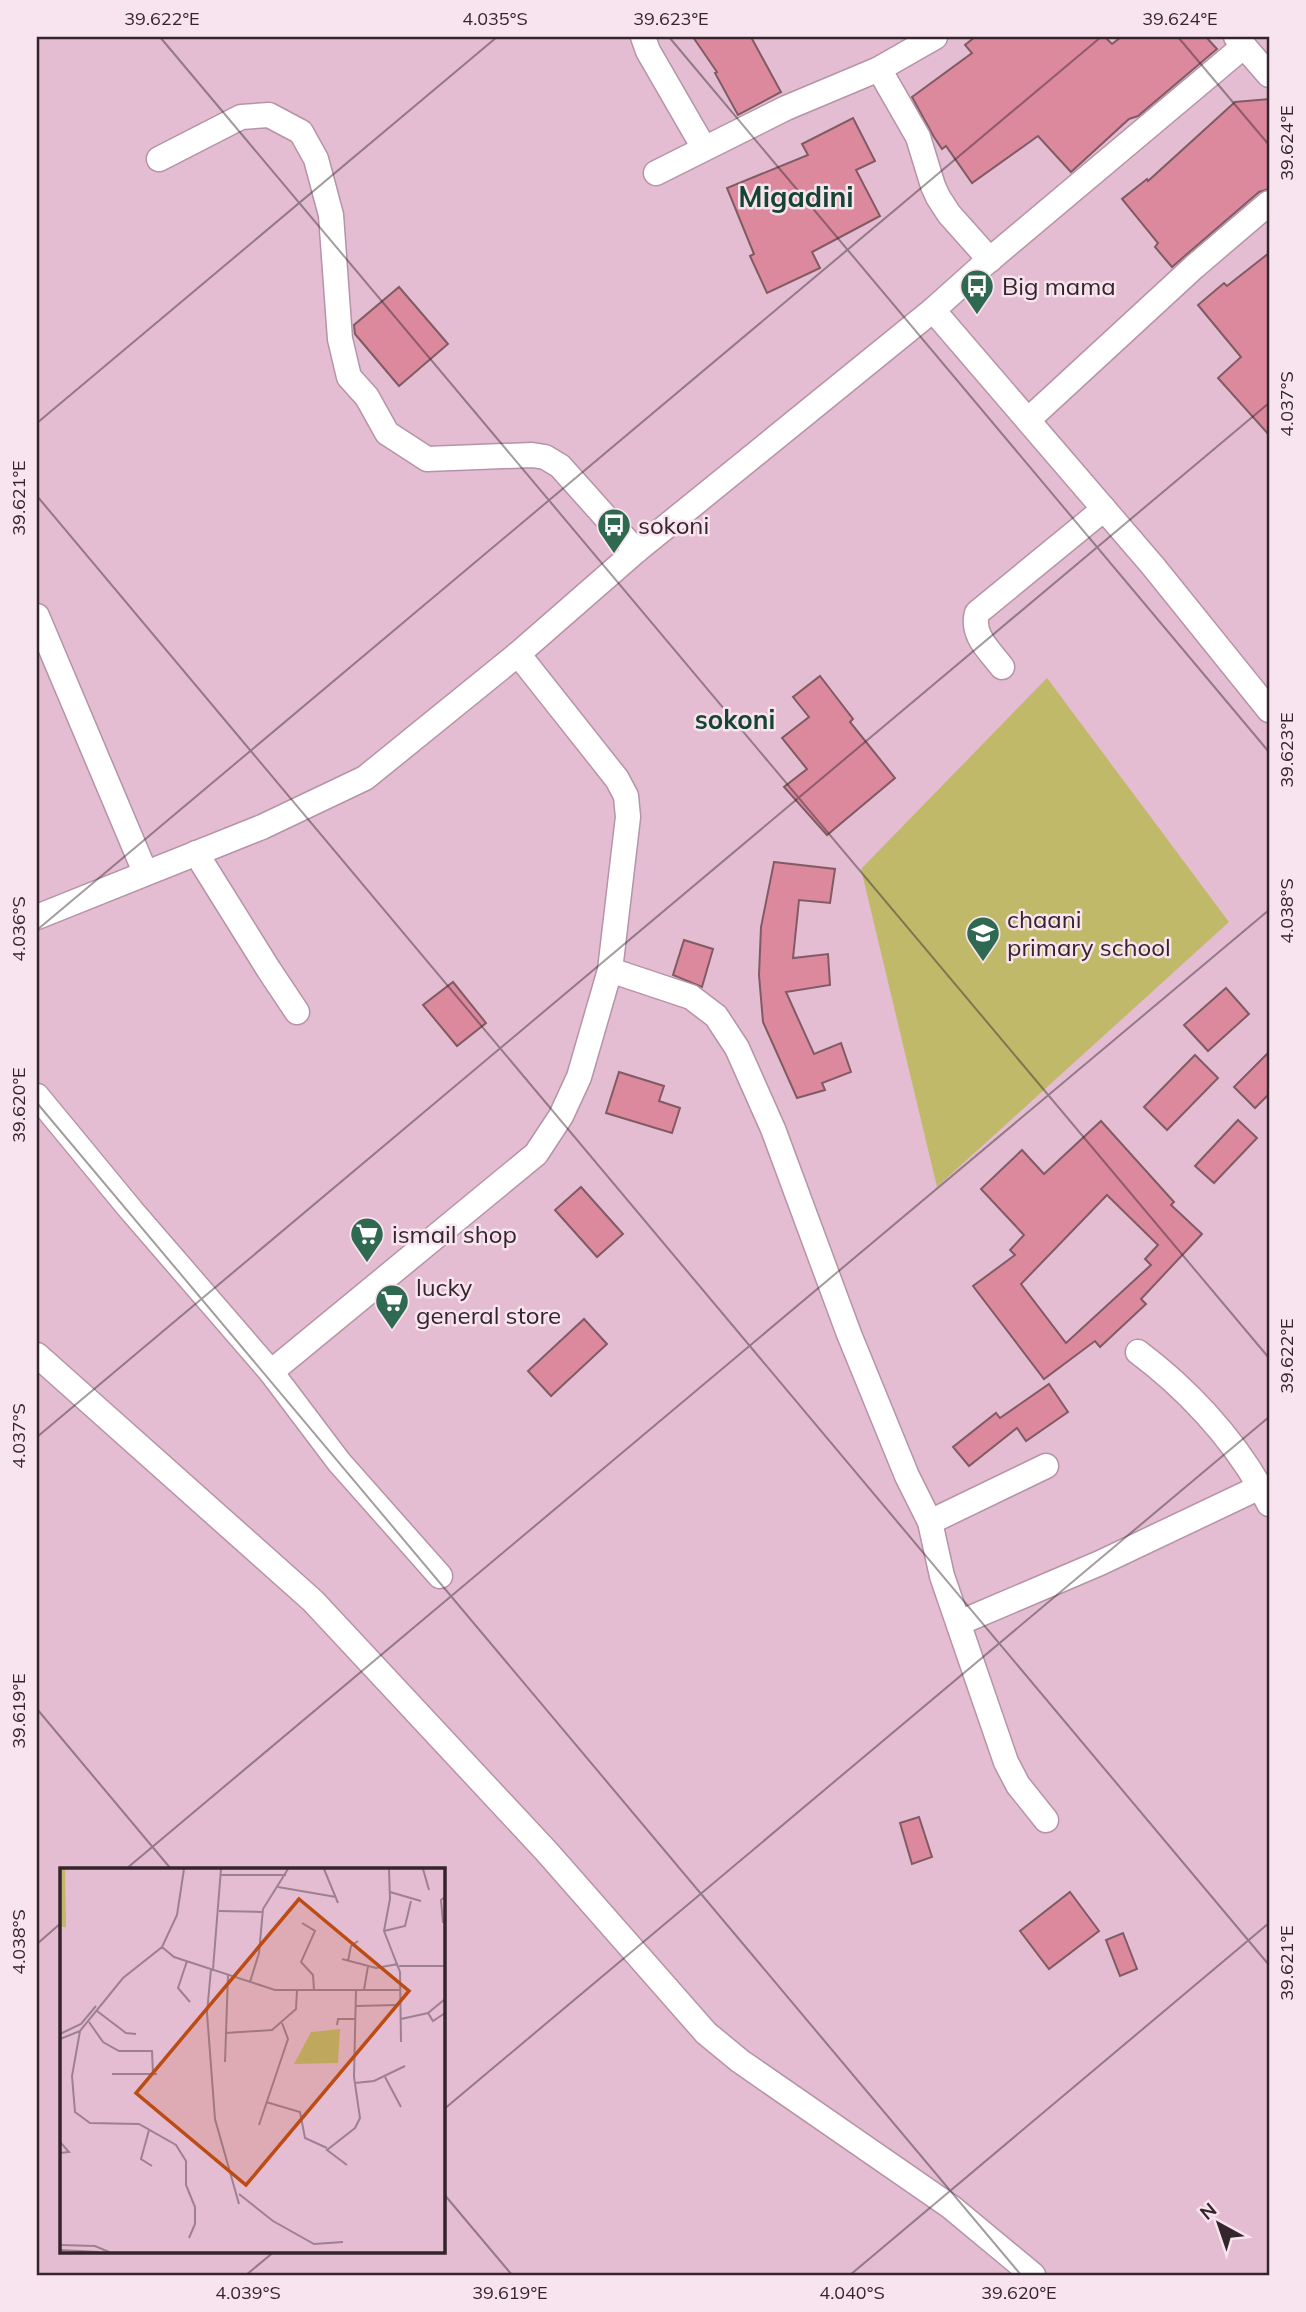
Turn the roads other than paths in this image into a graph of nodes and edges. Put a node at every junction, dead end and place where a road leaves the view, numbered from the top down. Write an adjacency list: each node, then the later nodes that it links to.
1 (643, 37): 6 (street)
2 (935, 37): 4 (street)
3 (1240, 41): 5 (street); 10 (street)
4 (879, 69): 6 (street); 10 (street)
5 (1269, 75)
6 (704, 148): 8 (street)
7 (159, 159): 14 (street)
8 (656, 173)
9 (1269, 203): 12 (street)
10 (990, 260): 11 (street)
11 (933, 310): 12 (street); 14 (street)
12 (1028, 421): 13 (street)
13 (1104, 509): 17 (street); 18 (street)
14 (636, 551): 16 (street)
15 (37, 616): 20 (street)
16 (518, 654): 19 (street); 22 (street)
17 (1002, 667)
18 (1269, 710)
19 (197, 853): 20 (street); 23 (street)
20 (145, 873): 21 (street)
21 (37, 917)
22 (610, 970): 27 (street); 30 (street)
23 (297, 1012)
24 (37, 1096): 27 (street)
25 (1138, 1352): 29 (street)
26 (37, 1355): 34 (street)
27 (271, 1373): 31 (street)
28 (1046, 1466): 30 (street)
29 (1264, 1495): 32 (street)
30 (930, 1522): 32 (street)
31 (440, 1576)
32 (959, 1623): 33 (street)
33 (1046, 1820)
34 (1033, 2275)

